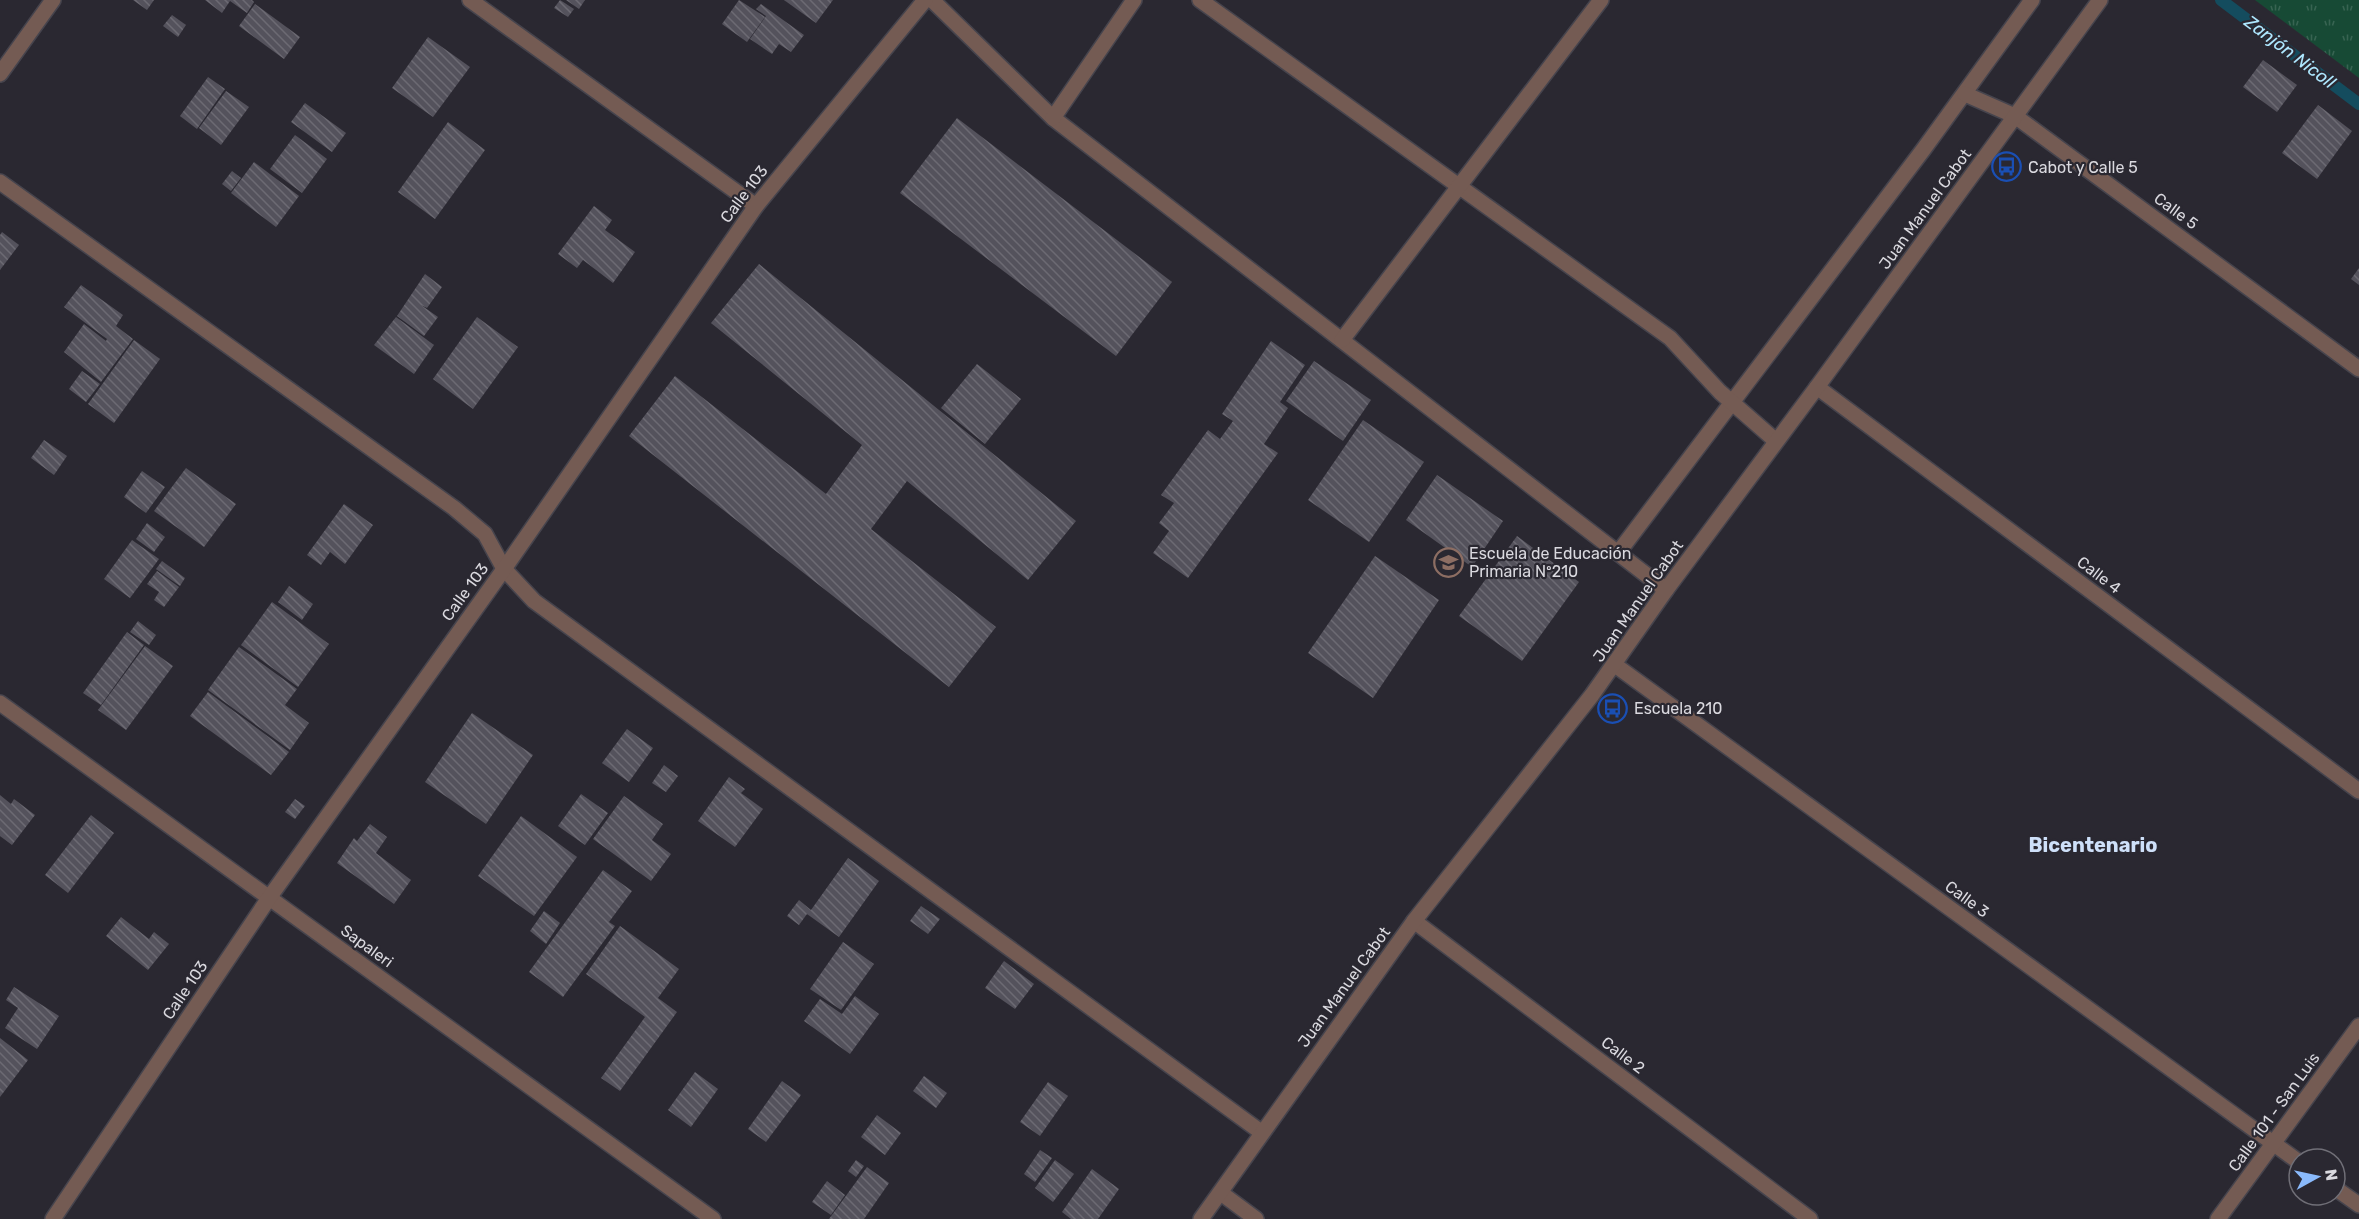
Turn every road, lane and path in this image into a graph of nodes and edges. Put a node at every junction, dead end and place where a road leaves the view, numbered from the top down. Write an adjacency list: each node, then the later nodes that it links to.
1 (53, 0): 10 (street)
2 (470, 0): 16 (street)
3 (924, 0): 16 (street, Calle 103)
4 (932, 0): 13 (street)
5 (1134, 0): 13 (street)
6 (1200, 0): 15 (street)
7 (1601, 0): 15 (street)
8 (2032, 0): 11 (street)
9 (2100, 0): 12 (street, Juan Manuel Cabot)
10 (0, 74)
11 (1965, 94): 12 (street, Calle 5); 20 (street)
12 (2015, 116): 18 (street, Calle 5); 19 (street, Juan Manuel Cabot)
13 (1053, 118): 17 (street)
14 (0, 182): 23 (street)
15 (1459, 186): 17 (street); 20 (street)
16 (756, 206): 23 (street, Calle 103)
17 (1342, 340): 22 (street)
18 (2359, 369)
19 (1817, 387): 21 (street, Juan Manuel Cabot); 27 (street, Calle 4)
20 (1733, 404): 21 (street); 22 (street)
21 (1776, 441): 24 (street, Juan Manuel Cabot)
22 (1618, 554): 24 (street)
23 (504, 569): 28 (street, Calle 103); 31 (street)
24 (1666, 590): 25 (street, Juan Manuel Cabot)
25 (1615, 665): 29 (street, Juan Manuel Cabot); 32 (street, Calle 3)
26 (0, 704): 28 (street, Sapaleri)
27 (2359, 792)
28 (269, 898): 35 (street, Calle 103); 36 (street, Sapaleri)
29 (1414, 921): 31 (street, Juan Manuel Cabot); 39 (street, Calle 2)
30 (2359, 1026): 32 (street, Calle 101 - San Luis)
31 (1261, 1132): 34 (street, Juan Manuel Cabot)
32 (2272, 1144): 33 (street, Calle 3); 40 (street, Calle 101 - San Luis)
33 (2287, 1154)
34 (1221, 1193): 37 (street, Juan Manuel Cabot); 38 (street)
35 (53, 1219)
36 (713, 1219)
37 (1201, 1219)
38 (1256, 1219)
39 (1810, 1219)
40 (2218, 1219)

